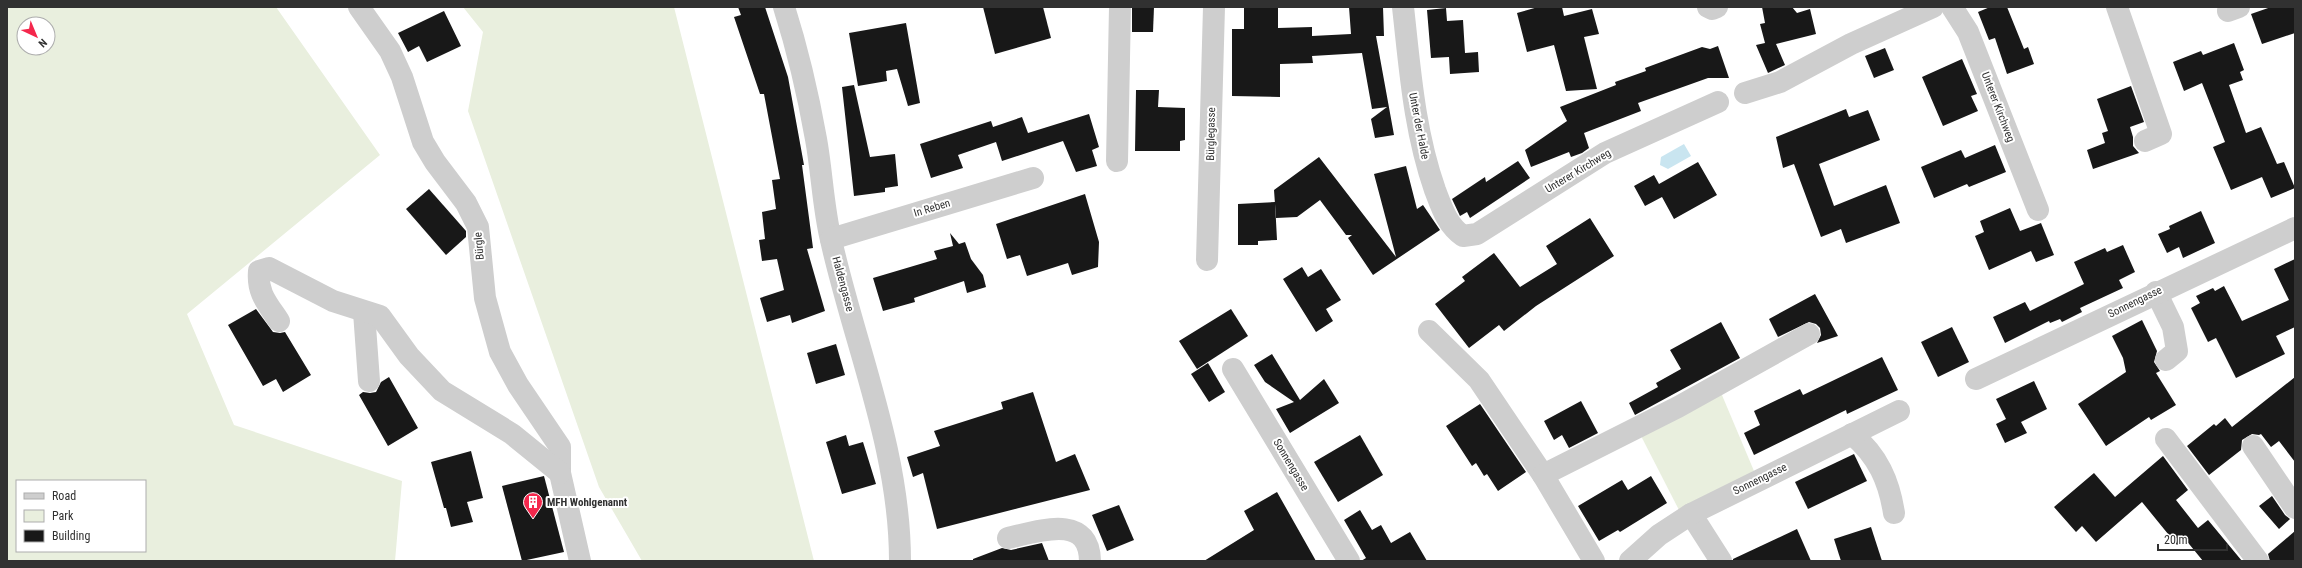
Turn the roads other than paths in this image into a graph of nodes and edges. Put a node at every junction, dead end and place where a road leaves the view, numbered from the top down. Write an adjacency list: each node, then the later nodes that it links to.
1 (360, 7): 34 (street, Bürgle)
2 (784, 7): 19 (street, Haldengasse)
3 (1120, 7): 14 (street)
4 (1214, 7): 20 (street, Bürglegasse)
5 (1403, 7): 18 (street, Unter der Halde)
6 (1708, 7): 7 (street)
7 (1717, 7)
8 (1933, 7): 11 (street)
9 (1952, 7): 16 (street, Unterer Kirchweg)
10 (2117, 7): 13 (street)
11 (1745, 92)
12 (1718, 102): 18 (street, Unterer Kirchweg)
13 (2145, 141)
14 (1117, 160)
15 (1033, 178): 19 (street, In Reben)
16 (2038, 210)
17 (2295, 228): 21 (street, Sonnengasse)
18 (1463, 236)
19 (831, 239): 41 (street, Haldengasse)
20 (1207, 260)
21 (2156, 292): 26 (street); 28 (street, Sonnengasse)
22 (364, 312): 23 (street); 29 (street); 34 (street)
23 (279, 320)
24 (1429, 331): 35 (street)
25 (1809, 334): 35 (street)
26 (2166, 360)
27 (1233, 369): 43 (street, Sonnengasse)
28 (1976, 379)
29 (369, 381)
30 (1899, 411): 31 (street, Sonnengasse)
31 (1852, 434): 37 (street); 38 (street, Sonnengasse)
32 (2166, 439): 47 (street)
33 (2253, 446): 36 (street)
34 (560, 472): 40 (street, Bürgle)
35 (1543, 475): 44 (street)
36 (2295, 508)
37 (1894, 513)
38 (1691, 514): 45 (street, Sonnengasse); 46 (street)
39 (1008, 538): 42 (street)
40 (580, 561)
41 (900, 561)
42 (1090, 561)
43 (1349, 561)
44 (1594, 561)
45 (1630, 561)
46 (1721, 561)
47 (2258, 561)

